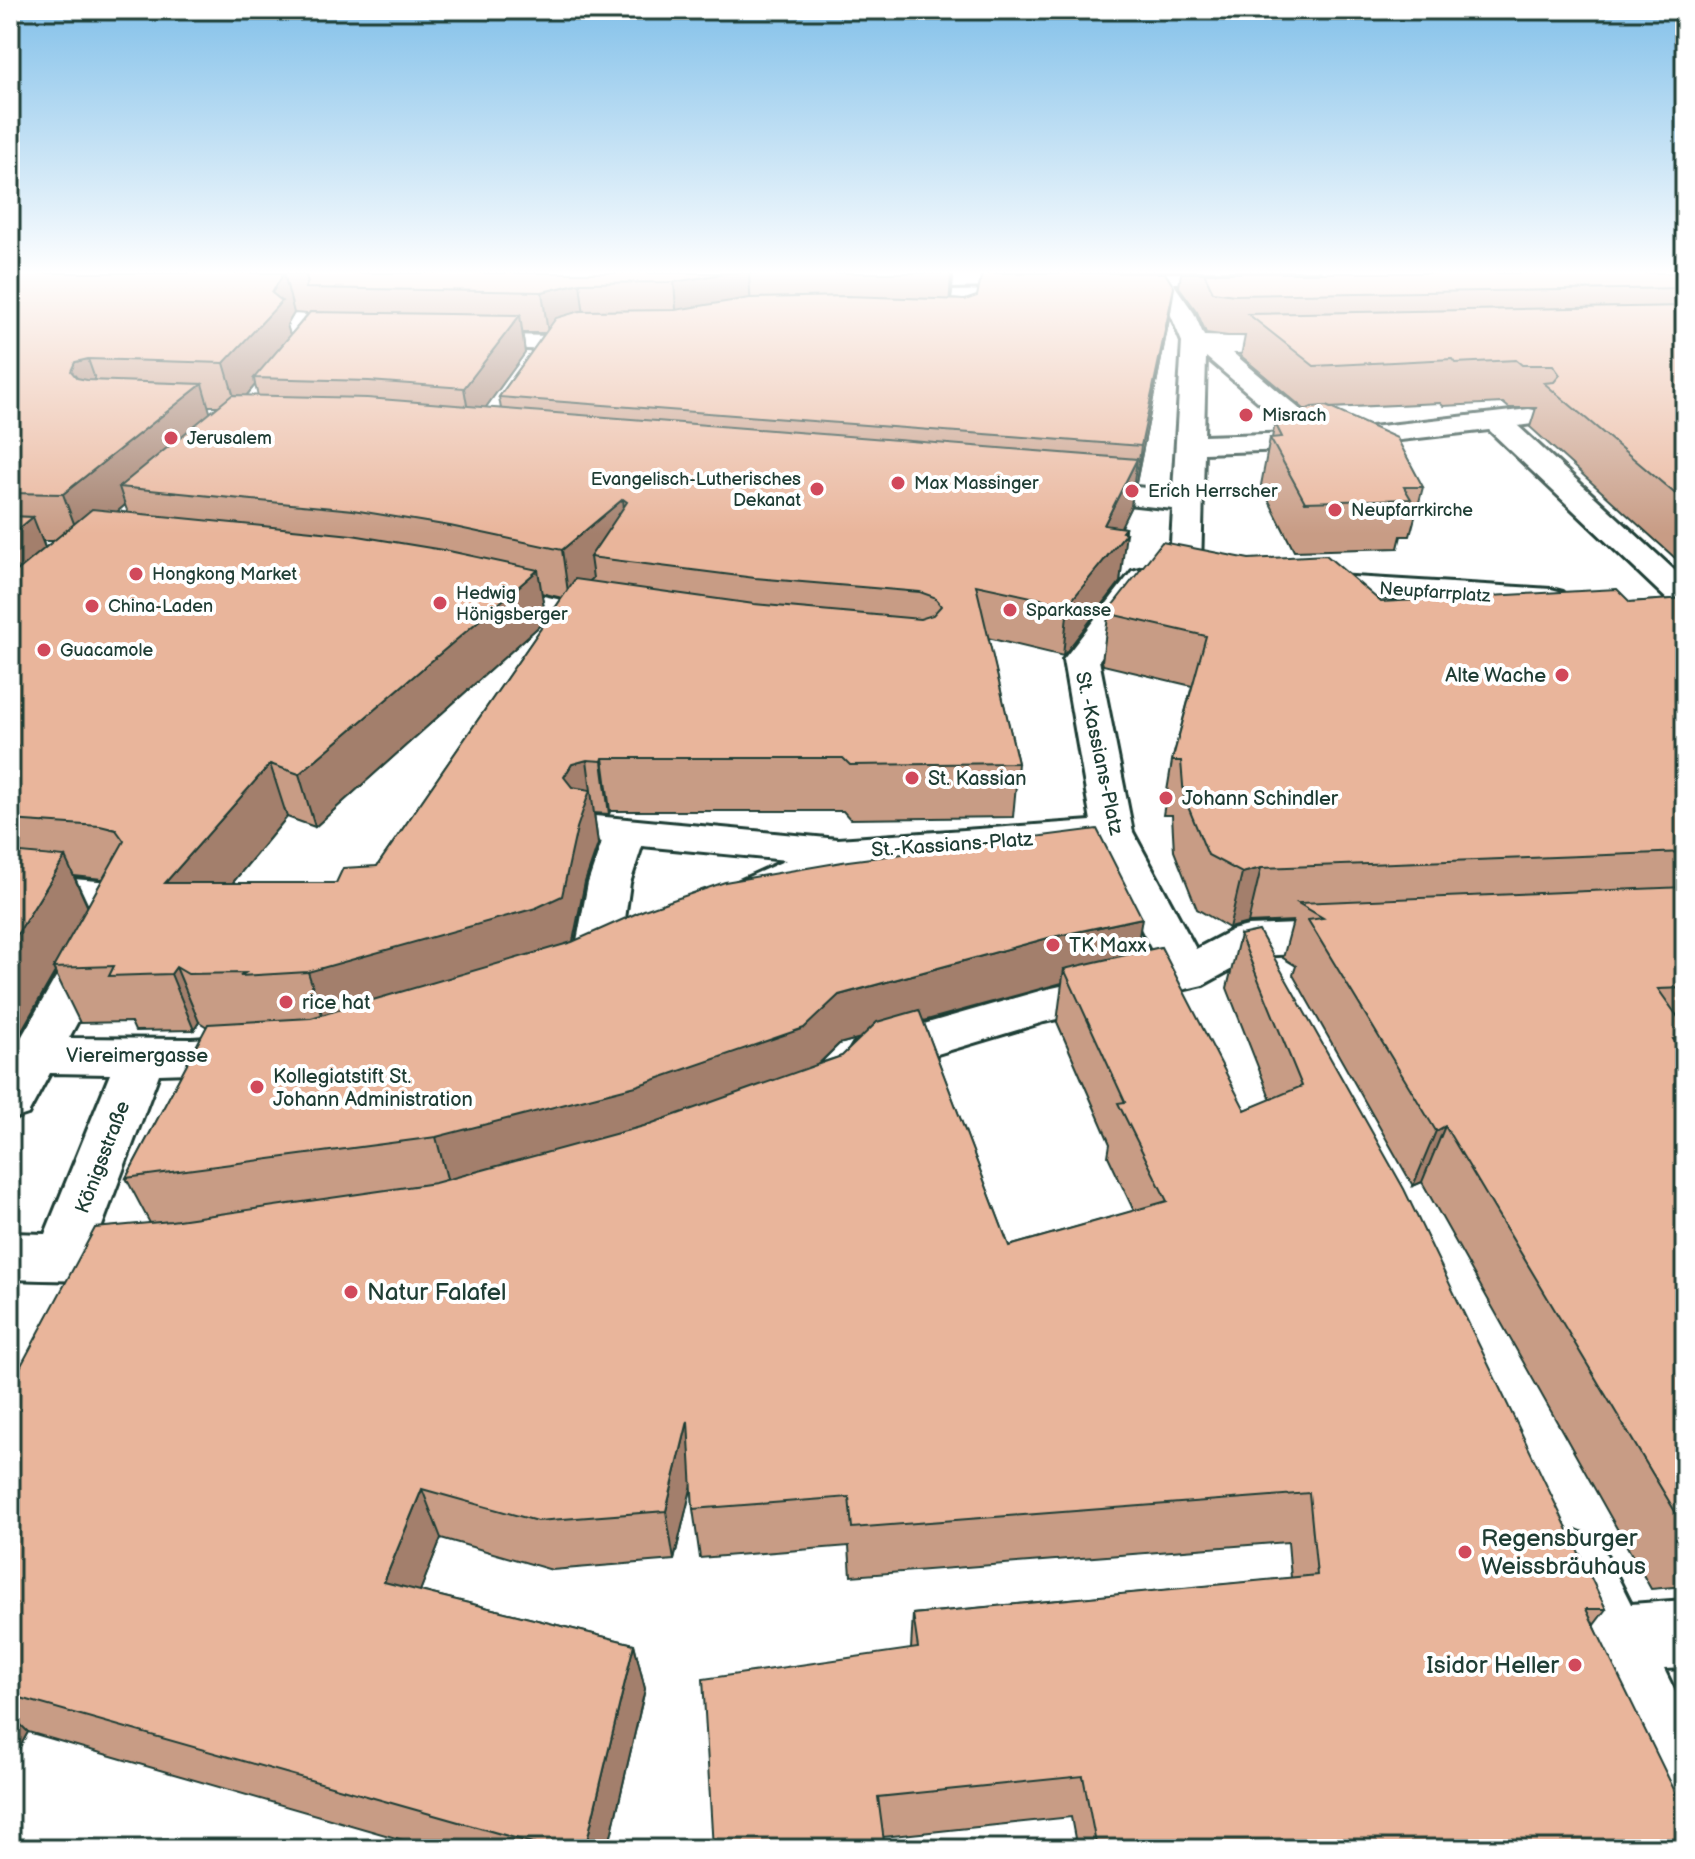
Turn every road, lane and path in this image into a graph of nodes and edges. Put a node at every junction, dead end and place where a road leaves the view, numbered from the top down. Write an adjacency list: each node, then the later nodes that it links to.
1 (540, 360): 4 (street)
2 (1198, 360): 8 (street)
3 (1221, 360): 7 (street)
4 (532, 367)
5 (1529, 417): 6 (street)
6 (1496, 421): 7 (street); 13 (street)
7 (1321, 441): 8 (street)
8 (1190, 445): 10 (street)
9 (1038, 486): 10 (street)
10 (1187, 502): 11 (street)
11 (1185, 577): 14 (street, Neupfarrplatz); 18 (street, Neupfarrplatz)
12 (459, 587): 17 (street)
13 (1685, 598)
14 (1583, 601)
15 (1641, 604): 16 (street)
16 (1685, 606)
17 (641, 625)
18 (1081, 660): 19 (street, St. -Kassians-Platz)
19 (1113, 832): 20 (street, St.-Kassians-Platz); 26 (street, St. -Kassians-Platz)
20 (839, 852): 22 (street, St.-Kassians-Platz); 25 (street, St.-Kassians-Platz)
21 (10, 888): 29 (street)
22 (710, 911)
23 (1388, 935): 24 (street)
24 (1248, 941): 26 (street); 27 (street)
25 (639, 943)
26 (1187, 974): 31 (street)
27 (1277, 991)
28 (297, 1049): 30 (street, Viereimergasse)
29 (37, 1055): 30 (street, Viereimergasse); 32 (street)
30 (141, 1057): 35 (street, Königsstraße)
31 (835, 1082)
32 (10, 1101)
33 (181, 1249): 35 (street)
34 (10, 1256): 35 (street)
35 (69, 1275)
36 (1551, 1513): 38 (street)
37 (1685, 1634): 38 (street)
38 (1613, 1639): 39 (street)
39 (1685, 1788)

